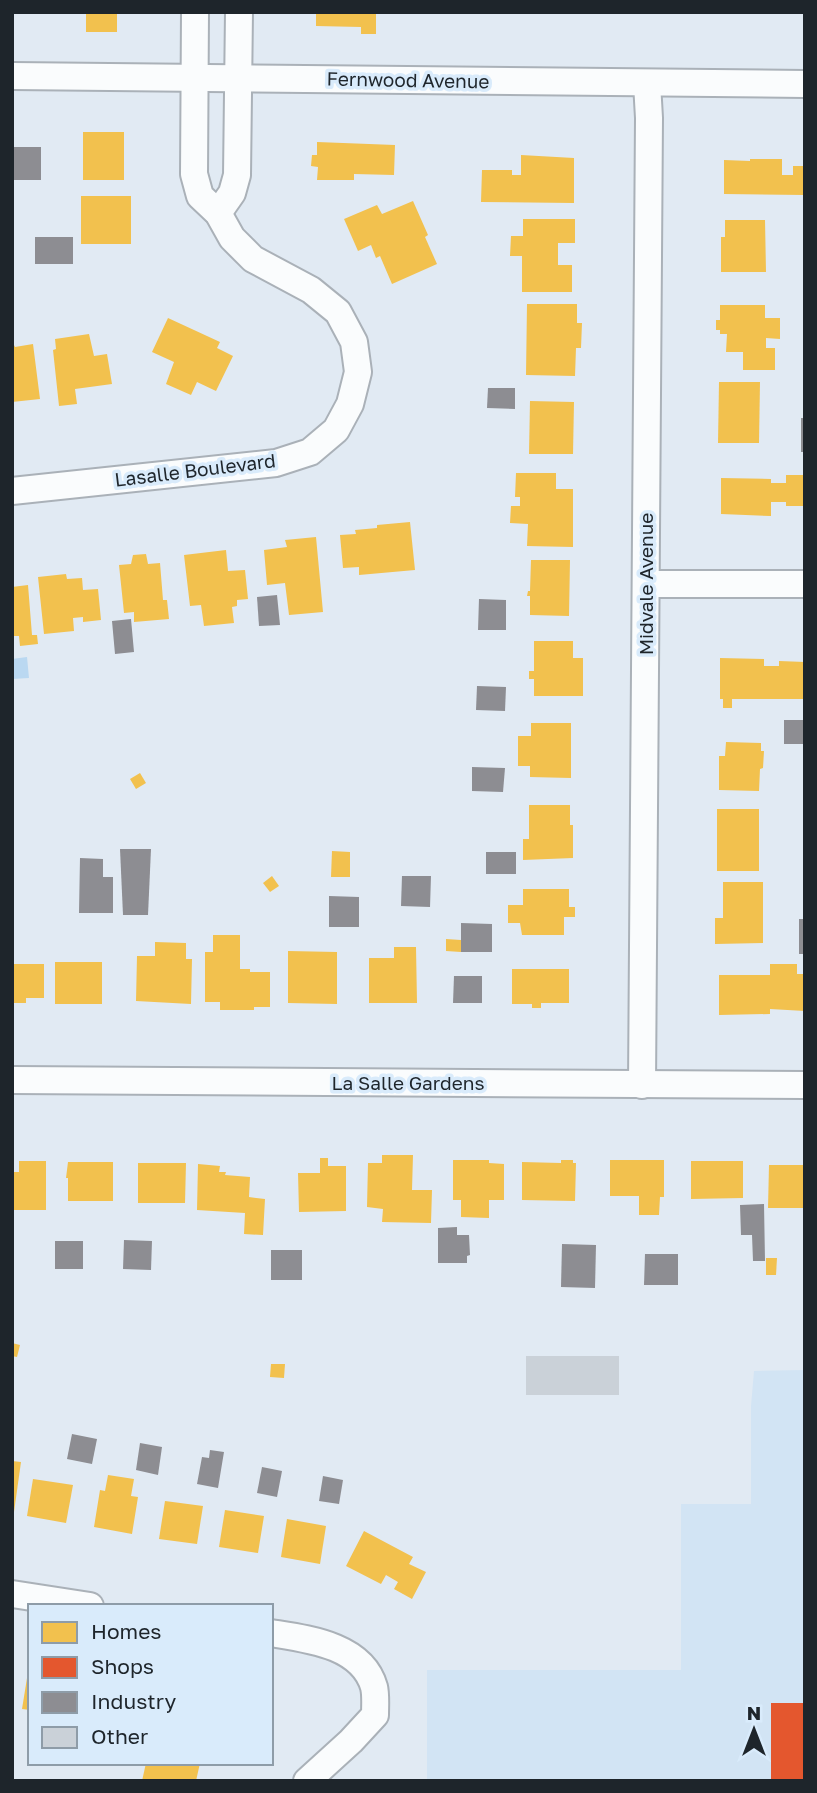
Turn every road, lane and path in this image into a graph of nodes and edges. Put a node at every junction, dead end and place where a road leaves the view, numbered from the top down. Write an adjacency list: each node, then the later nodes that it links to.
1 (195, 12): 4 (street, Lasalle Boulevard)
2 (239, 12): 5 (street)
3 (12, 76): 4 (street, Fernwood Avenue)
4 (193, 77): 5 (street, Fernwood Avenue); 8 (street, Lasalle Boulevard)
5 (238, 78): 6 (street, Fernwood Avenue); 8 (street)
6 (647, 83): 7 (street, Fernwood Avenue); 10 (street, Midvale Avenue)
7 (805, 84)
8 (219, 213): 9 (street, Lasalle Boulevard)
9 (12, 491)
10 (646, 584): 11 (street); 13 (street, Midvale Avenue)
11 (805, 584)
12 (12, 1080): 13 (street, La Salle Gardens)
13 (642, 1085): 14 (street, La Salle Gardens)
14 (805, 1085)
15 (12, 1594): 16 (street)
16 (77, 1604)
17 (273, 1633): 18 (street)
18 (307, 1781)

